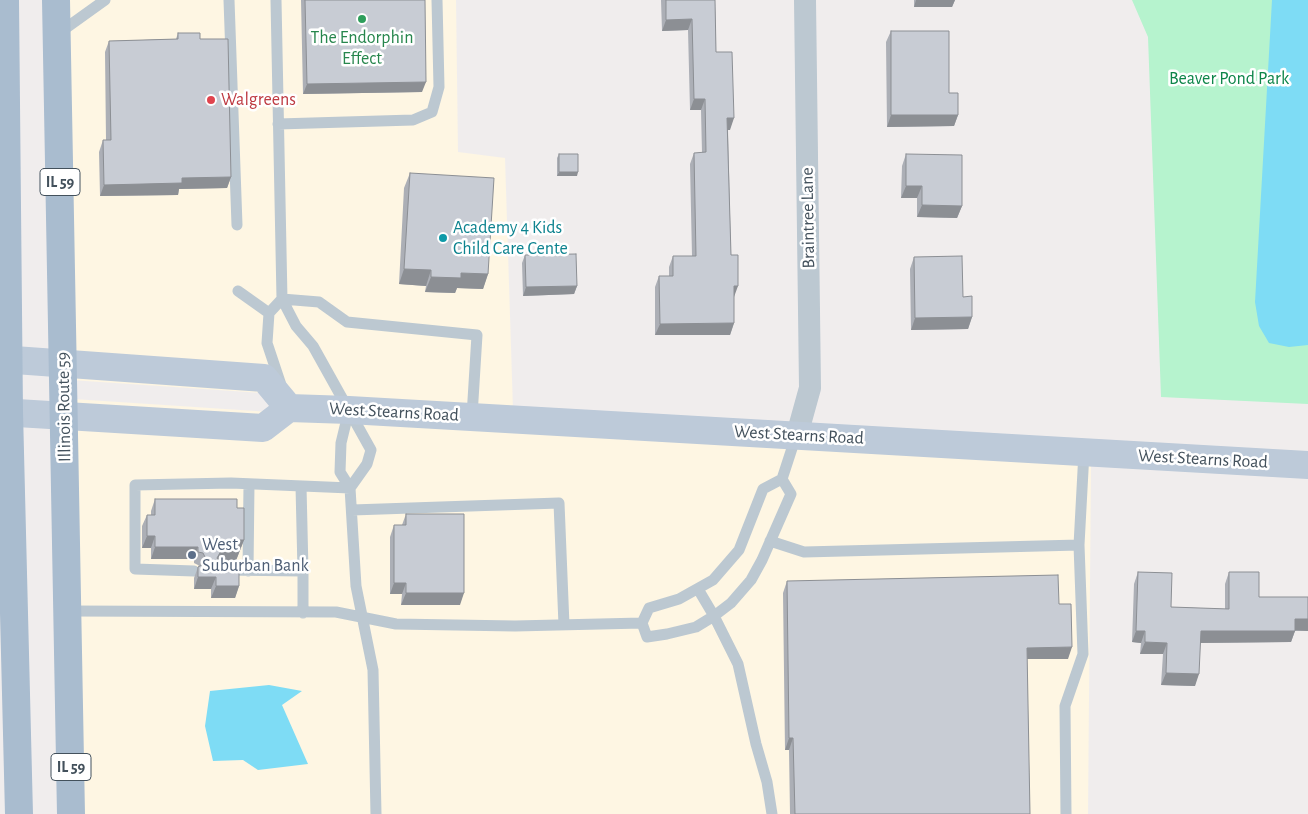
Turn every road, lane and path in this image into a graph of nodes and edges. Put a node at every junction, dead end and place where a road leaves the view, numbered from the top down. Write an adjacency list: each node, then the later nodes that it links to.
1 (5, 0): 9 (main road)
2 (56, 0): 8 (main road, Illinois Route 59 / IL 59)
3 (105, 0): 8 (lane)
4 (229, 0): 12 (lane)
5 (276, 0): 10 (lane)
6 (437, 0): 10 (lane)
7 (805, 0): 23 (street, Braintree Lane)
8 (58, 34): 17 (main road, Illinois Route 59 / IL 59)
9 (3, 72): 11 (main road)
10 (278, 124): 14 (lane)
11 (3, 127): 16 (main road)
12 (237, 225)
13 (238, 290): 15 (lane)
14 (282, 299): 15 (lane); 19 (lane); 22 (lane)
15 (269, 313): 18 (lane)
16 (4, 359): 17 (main road); 20 (main road)
17 (62, 363): 18 (main road); 21 (main road, Illinois Route 59 / IL 59)
18 (289, 408): 19 (main road, West Stearns Road); 21 (main road)
19 (349, 410): 22 (main road, West Stearns Road); 29 (lane); 29 (lane)
20 (5, 412): 21 (main road); 40 (main road)
21 (63, 416): 38 (main road, Illinois Route 59 / IL 59)
22 (472, 416): 23 (main road, West Stearns Road)
23 (797, 435): 24 (main road, West Stearns Road); 26 (lane)
24 (1084, 452): 25 (main road, West Stearns Road); 32 (lane)
25 (1308, 465)
26 (782, 479): 31 (lane); 37 (lane)
27 (250, 484): 28 (lane); 34 (lane); 35 (lane)
28 (301, 486): 29 (lane); 36 (lane)
29 (350, 488): 30 (lane)
30 (352, 510): 41 (lane); 44 (lane)
31 (770, 541): 32 (lane); 42 (lane)
32 (1078, 545): 49 (lane)
33 (220, 570): 35 (lane)
34 (194, 571)
35 (248, 571): 36 (lane)
36 (303, 571): 39 (lane)
37 (698, 589): 42 (lane); 43 (lane)
38 (68, 611): 39 (lane); 46 (main road, Illinois Route 59 / IL 59)
39 (303, 613): 41 (lane)
40 (7, 616): 45 (main road)
41 (361, 616): 44 (lane); 47 (lane)
42 (714, 616): 43 (lane); 48 (lane)
43 (642, 623): 44 (lane)
44 (564, 625)
45 (19, 814)
46 (71, 814)
47 (376, 814)
48 (772, 814)
49 (1066, 814)

